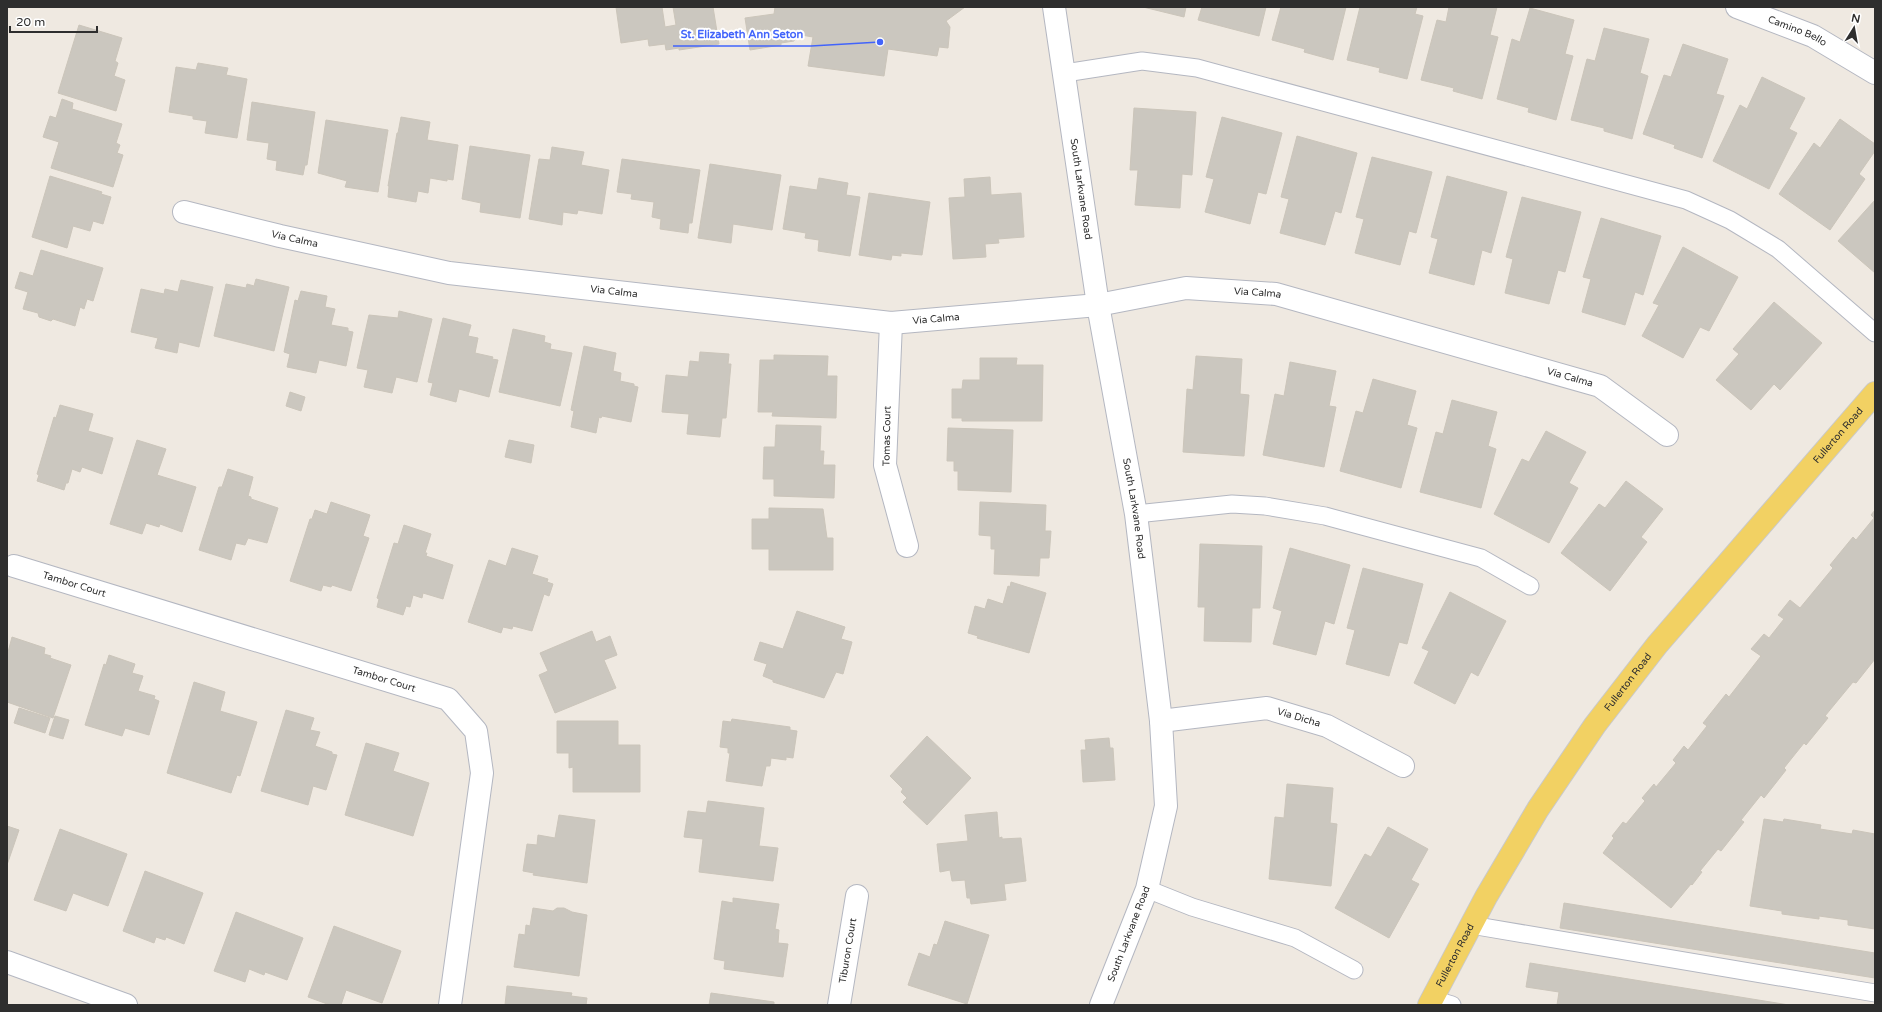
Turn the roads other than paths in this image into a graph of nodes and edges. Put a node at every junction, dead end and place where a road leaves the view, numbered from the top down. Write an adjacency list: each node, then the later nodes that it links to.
1 (1054, 7): 3 (street, South Larkvane Road)
2 (1737, 7): 4 (street, Camino Bello)
3 (1065, 73): 6 (street, South Larkvane Road); 8 (lane)
4 (1875, 73)
5 (184, 212): 7 (street, Via Calma)
6 (1098, 305): 7 (street, Via Calma); 10 (street, Via Calma); 11 (street, South Larkvane Road)
7 (891, 323): 12 (street, Tomas Court)
8 (1875, 333)
9 (1875, 393): 19 (main road, Fullerton Road)
10 (1667, 436)
11 (1136, 514): 14 (lane); 15 (street, South Larkvane Road)
12 (907, 546)
13 (14, 566): 25 (street, Tambor Court)
14 (1530, 586)
15 (1161, 721): 16 (street, Via Dicha); 17 (street, South Larkvane Road)
16 (1403, 766)
17 (1147, 889): 21 (lane); 27 (street, South Larkvane Road)
18 (857, 896): 26 (street, Tiburon Court)
19 (1471, 925): 22 (lane); 23 (main road, Fullerton Road)
20 (7, 962): 24 (street)
21 (1354, 970)
22 (1875, 993)
23 (1437, 1003)
24 (126, 1005)
25 (450, 1005)
26 (839, 1005)
27 (1101, 1005)

